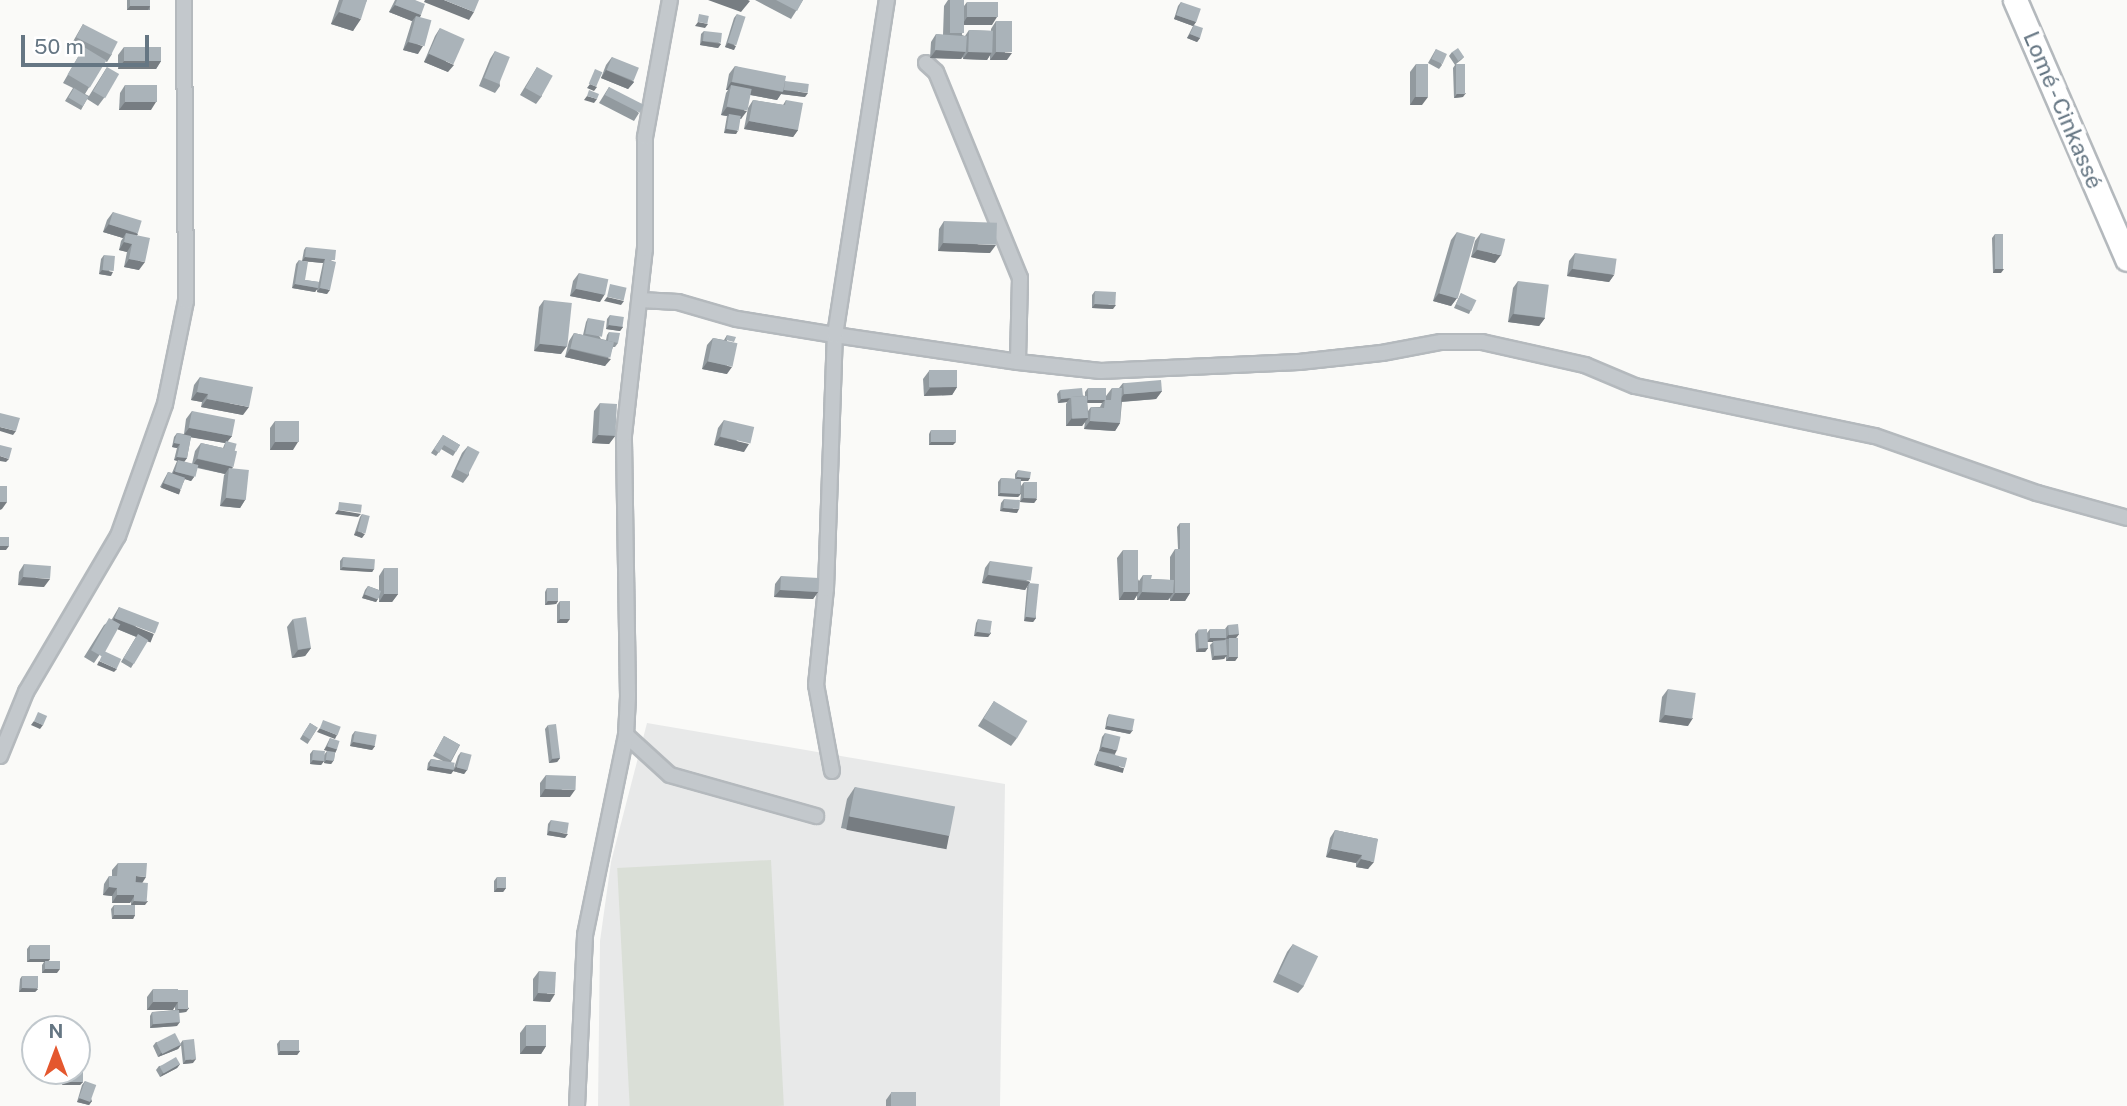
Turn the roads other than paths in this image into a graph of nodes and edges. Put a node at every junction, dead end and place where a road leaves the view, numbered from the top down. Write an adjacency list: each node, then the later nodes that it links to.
1 (184, 0): 12 (street)
2 (670, 0): 7 (street)
3 (887, 0): 8 (street)
4 (2015, 0): 6 (highway, Lomé - Cinkassé)
5 (926, 63): 9 (street)
6 (2127, 259)
7 (640, 300): 8 (street); 11 (street)
8 (835, 335): 9 (street); 13 (street)
9 (1018, 362): 10 (street)
10 (2127, 518)
11 (626, 735): 14 (street); 15 (street)
12 (0, 756)
13 (832, 771)
14 (816, 816)
15 (577, 1106)

